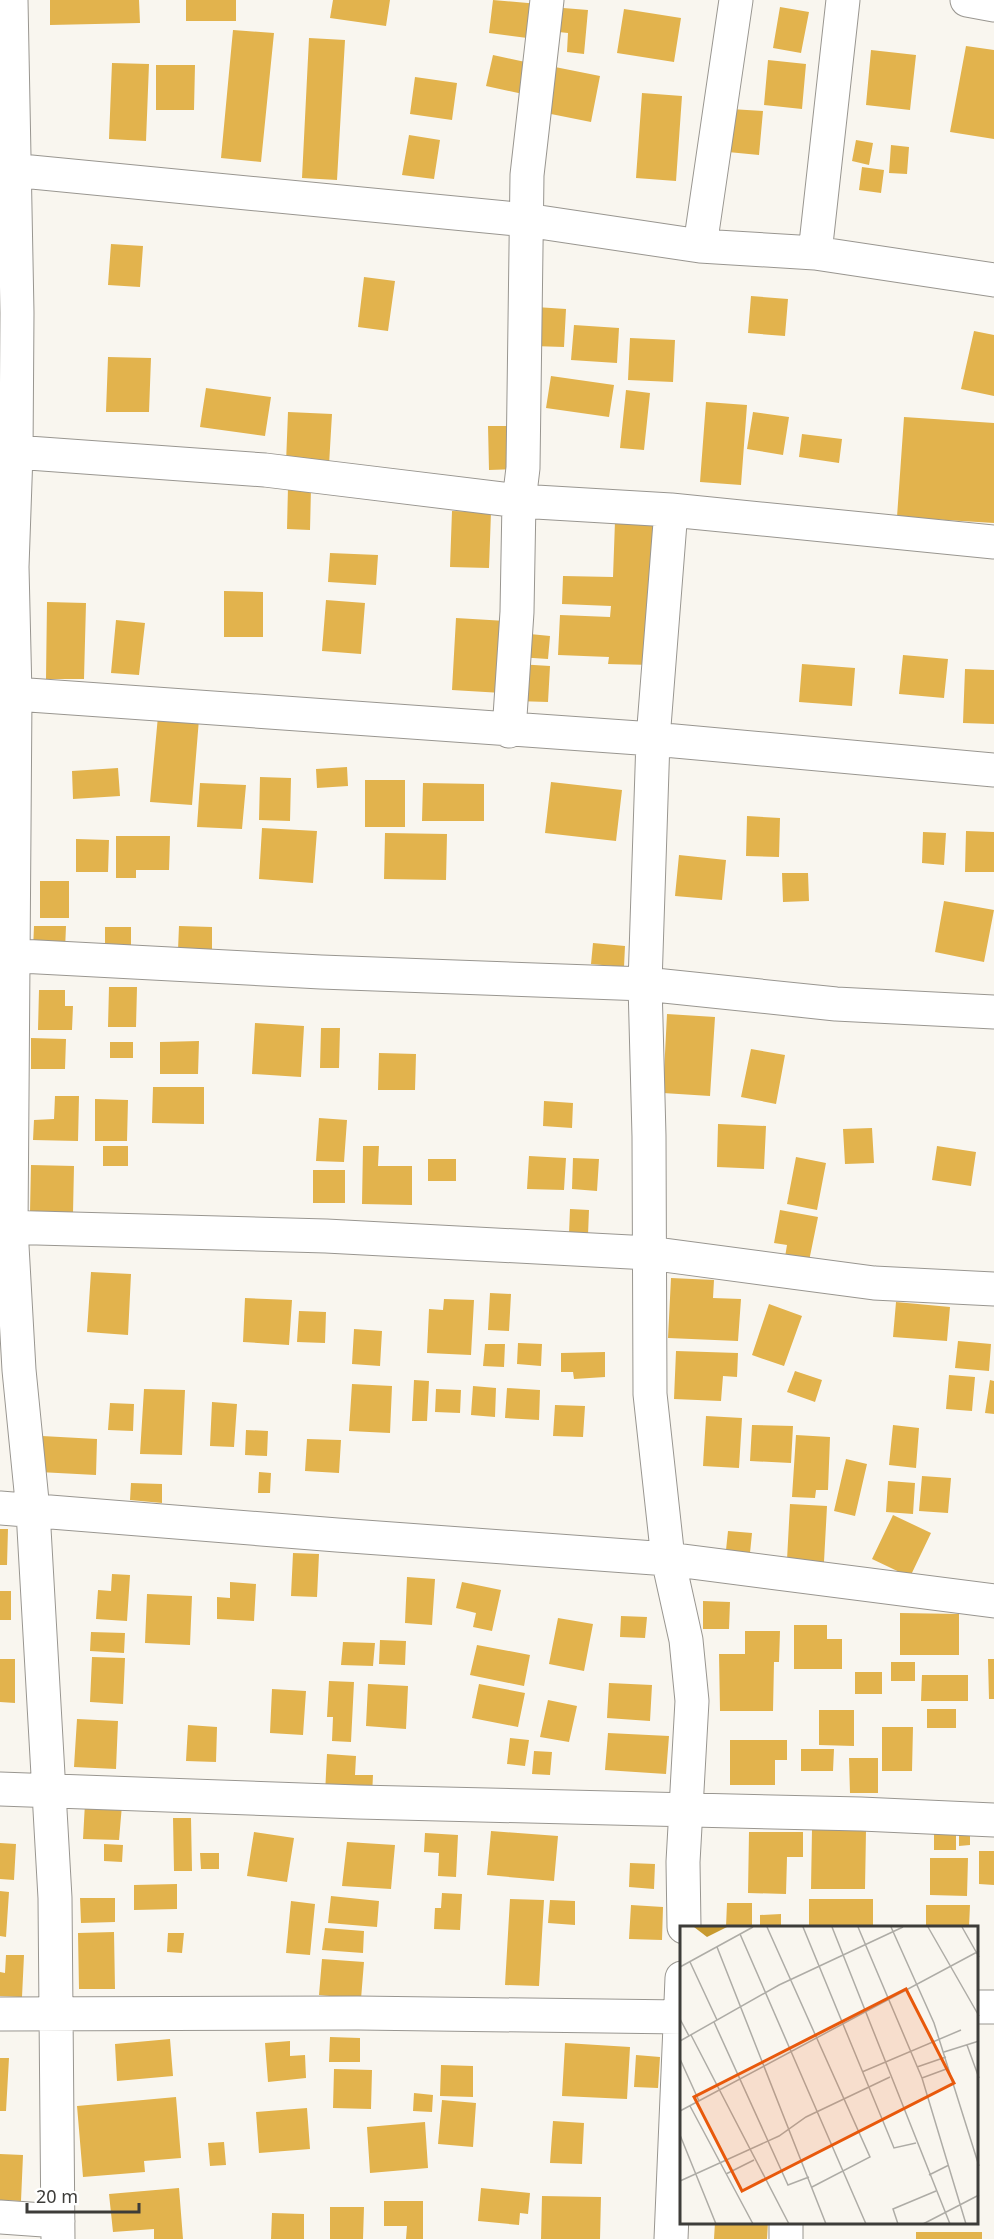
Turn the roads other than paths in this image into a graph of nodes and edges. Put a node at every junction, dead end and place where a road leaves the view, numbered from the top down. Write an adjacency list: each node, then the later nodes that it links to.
1 (11, 0): 7 (street)
2 (547, 0): 8 (street)
3 (736, 0): 9 (street)
4 (843, 0): 10 (street)
5 (968, 0): 6 (street)
6 (994, 5)
7 (8, 170): 8 (street); 12 (street)
8 (526, 220): 9 (street); 13 (street)
9 (700, 246): 10 (street)
10 (815, 253): 11 (street)
11 (994, 280)
12 (8, 452): 13 (street); 16 (street)
13 (519, 501): 14 (street); 17 (street)
14 (671, 510): 15 (street); 18 (street)
15 (994, 542)
16 (8, 694): 17 (street); 20 (street)
17 (508, 730): 18 (street)
18 (653, 739): 19 (street); 21 (street)
19 (994, 770)
20 (7, 955): 21 (street); 23 (street)
21 (645, 984): 22 (street); 24 (street)
22 (994, 1012)
23 (5, 1227): 24 (street); 27 (street)
24 (649, 1253): 25 (street); 28 (street)
25 (994, 1289)
26 (0, 1508): 27 (street)
27 (33, 1511): 28 (street); 31 (street)
28 (668, 1559): 29 (street); 32 (street)
29 (994, 1601)
30 (0, 1789): 31 (street)
31 (49, 1792): 32 (street); 36 (street)
32 (687, 1809): 33 (street); 34 (street)
33 (994, 1820)
34 (684, 1926)
35 (0, 2014): 36 (street)
36 (56, 2014): 37 (street); 40 (street)
37 (680, 2017)
38 (680, 2039): 41 (street)
39 (0, 2217): 40 (street)
40 (58, 2230)
41 (671, 2239)

